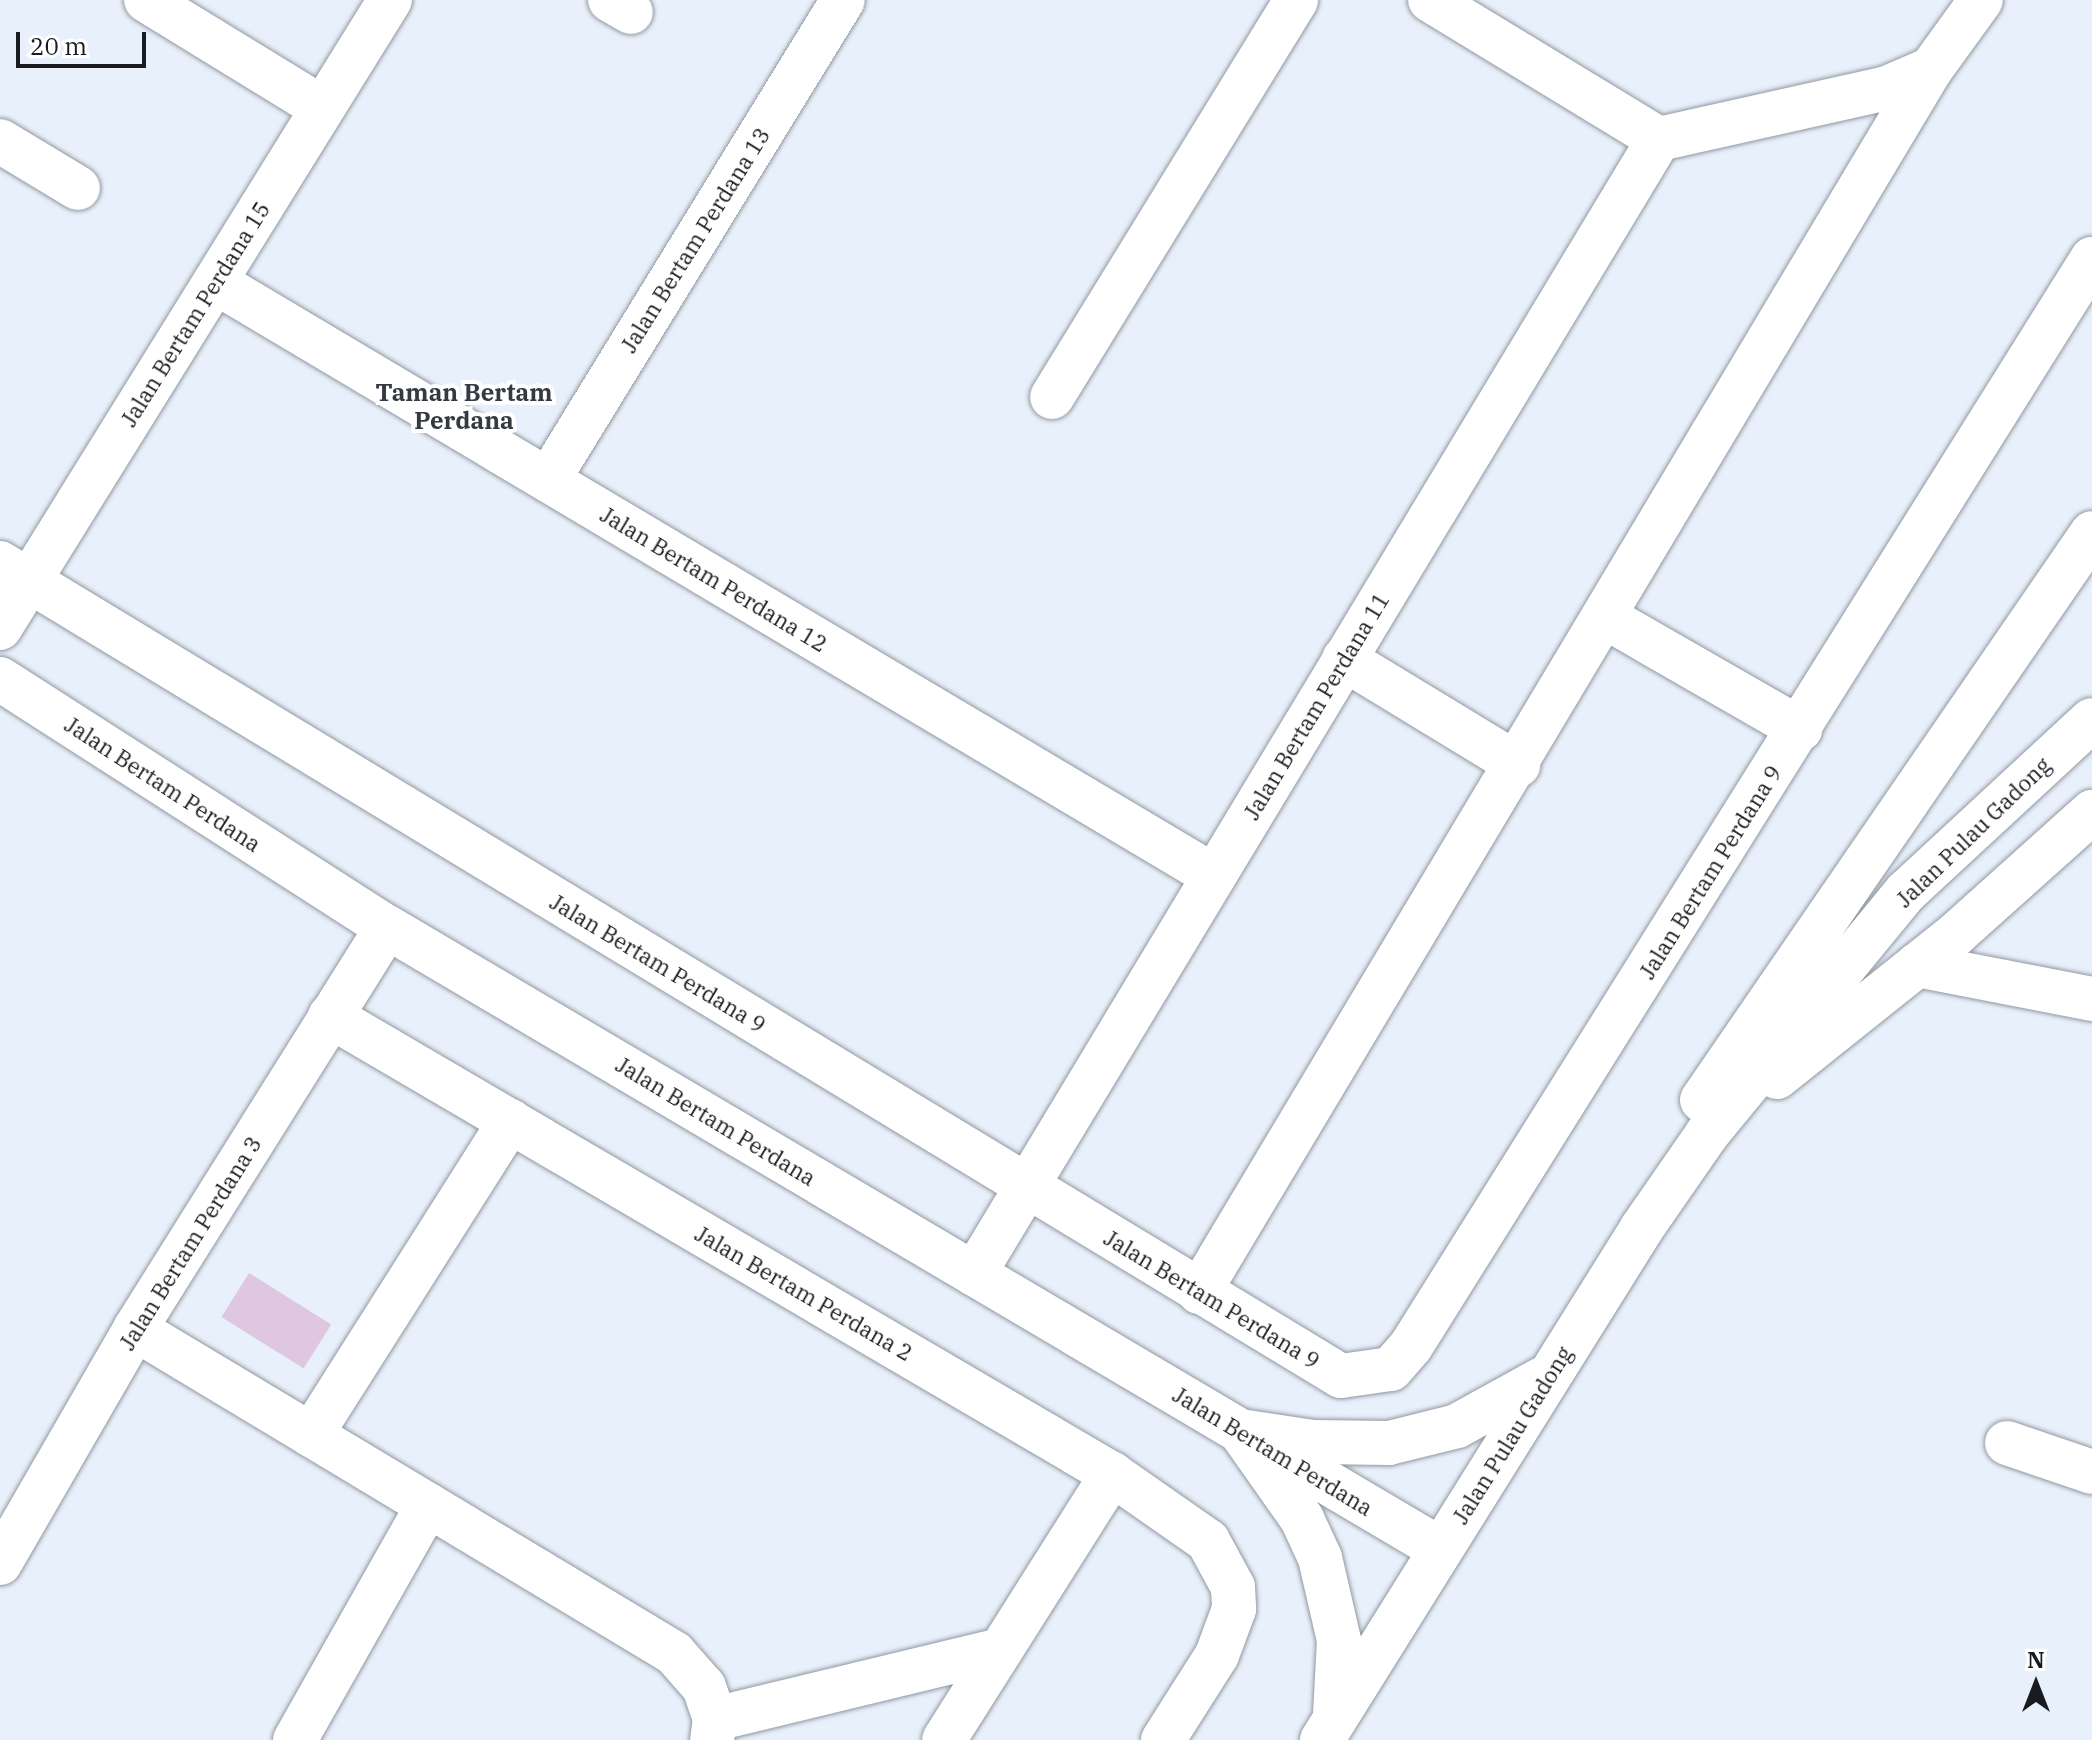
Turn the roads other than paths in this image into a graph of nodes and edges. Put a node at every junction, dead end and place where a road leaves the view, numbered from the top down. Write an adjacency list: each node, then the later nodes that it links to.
1 (146, 0): 8 (street)
2 (390, 0): 8 (street, Jalan Bertam Perdana 15)
3 (843, 0): 15 (street, Jalan Bertam Perdana 13)
4 (1296, 0): 14 (street)
5 (1430, 0): 9 (street)
6 (1981, 0): 7 (street)
7 (1931, 69): 9 (street); 18 (street)
8 (322, 108): 13 (street, Jalan Bertam Perdana 15)
9 (1659, 139): 20 (street, Jalan Bertam Perdana 11)
10 (0, 141): 11 (street)
11 (78, 188)
12 (2092, 259): 23 (street, Jalan Bertam Perdana 9)
13 (215, 282): 15 (street, Jalan Bertam Perdana 12); 17 (street, Jalan Bertam Perdana 15)
14 (1052, 397)
15 (548, 480): 26 (street, Jalan Bertam Perdana 12)
16 (2092, 533): 34 (street)
17 (15, 572): 19 (street, Jalan Bertam Perdana 15); 33 (street, Jalan Bertam Perdana 9)
18 (1607, 618): 23 (street); 24 (street)
19 (0, 628)
20 (1344, 659): 24 (street); 26 (street, Jalan Bertam Perdana 11)
21 (0, 679): 27 (street, Jalan Bertam Perdana)
22 (2092, 720): 32 (street, Jalan Pulau Gadong)
23 (1800, 729): 36 (street, Jalan Bertam Perdana 9)
24 (1518, 765): 36 (street)
25 (2092, 812): 28 (street, Jalan Pulau Gadong)
26 (1214, 876): 33 (street, Jalan Bertam Perdana 11)
27 (387, 927): 30 (street, Jalan Bertam Perdana 3); 35 (street, Jalan Bertam Perdana)
28 (1917, 965): 29 (street); 32 (street, Jalan Pulau Gadong)
29 (2092, 999)
30 (330, 1016): 31 (street, Jalan Bertam Perdana 2); 37 (street, Jalan Bertam Perdana 3)
31 (510, 1121): 40 (street); 43 (street, Jalan Bertam Perdana 2)
32 (1707, 1134): 34 (street, Jalan Pulau Gadong)
33 (1026, 1188): 35 (street, Jalan Bertam Perdana 11); 36 (street, Jalan Bertam Perdana 9)
34 (1642, 1228): 38 (street, Jalan Pulau Gadong)
35 (974, 1274): 39 (street, Jalan Bertam Perdana)
36 (1199, 1292)
37 (135, 1329): 40 (street); 46 (street, Jalan Bertam Perdana 3)
38 (1553, 1370): 39 (street); 45 (street, Jalan Pulau Gadong)
39 (1240, 1431): 45 (street, Jalan Bertam Perdana); 49 (street)
40 (311, 1435): 44 (street)
41 (2007, 1443): 42 (street)
42 (2092, 1472)
43 (1112, 1474): 47 (street); 52 (street, Jalan Bertam Perdana 2)
44 (428, 1505): 48 (street); 50 (street)
45 (1440, 1549): 49 (street, Jalan Pulau Gadong)
46 (0, 1563)
47 (1001, 1650): 48 (street); 51 (street)
48 (711, 1715)
49 (1328, 1730)
50 (295, 1740)
51 (944, 1740)
52 (1163, 1740)

